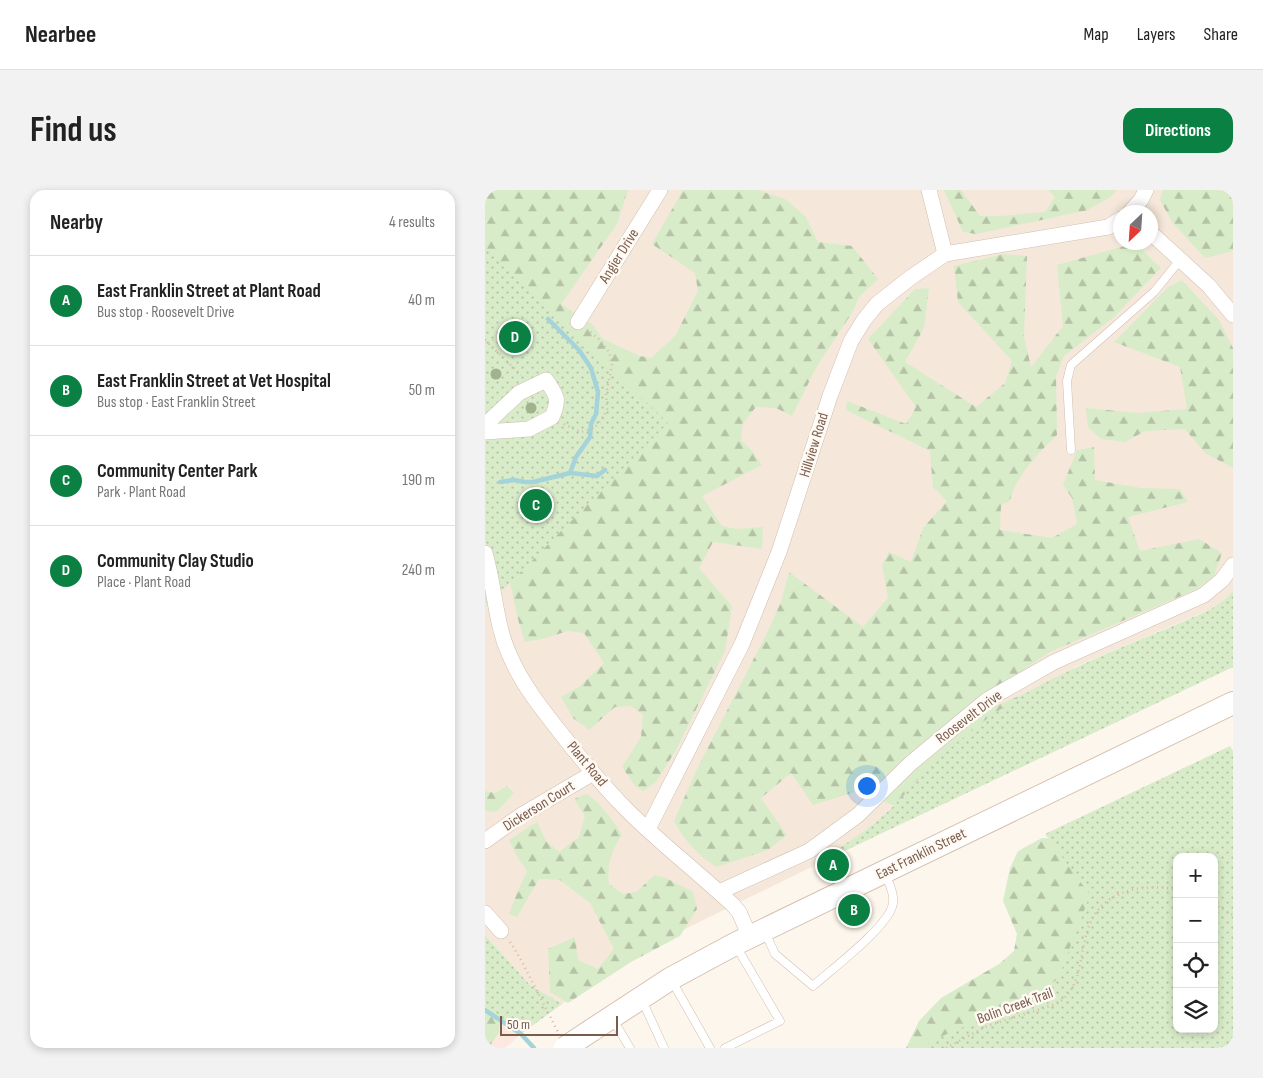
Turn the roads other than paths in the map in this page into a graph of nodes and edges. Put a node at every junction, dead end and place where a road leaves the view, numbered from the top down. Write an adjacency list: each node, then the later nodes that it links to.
1 (660, 190): 10 (street, Angier Drive)
2 (929, 190): 7 (street)
3 (1146, 190): 4 (street)
4 (1136, 205)
5 (1113, 224): 7 (street, Hillview Road)
6 (1158, 240): 8 (street)
7 (945, 254): 18 (street, Hillview Road)
8 (1180, 260): 9 (street); 13 (lane)
9 (1233, 315)
10 (578, 322)
11 (485, 425): 12 (street)
12 (485, 432)
13 (1071, 450)
14 (485, 553): 17 (street, Plant Road)
15 (1233, 565): 21 (street, Roosevelt Drive)
16 (1233, 703): 20 (main road, East Franklin Street)
17 (593, 773): 18 (street, Plant Road); 19 (street, Dickerson Court)
18 (647, 829): 21 (street, Plant Road)
19 (485, 841)
20 (885, 872): 24 (main road, East Franklin Street); 24 (lane)
21 (719, 892): 24 (street, Plant Road)
22 (485, 913): 23 (street)
23 (501, 931)
24 (750, 937): 25 (main road, East Franklin Street); 32 (lane)
25 (671, 979): 26 (main road, East Franklin Street); 31 (lane)
26 (640, 997): 27 (main road, East Franklin Street); 30 (lane)
27 (611, 1017): 28 (main road, East Franklin Street, bridge); 29 (lane)
28 (563, 1042)
29 (631, 1048)
30 (664, 1048)
31 (711, 1048)
32 (725, 1048)

